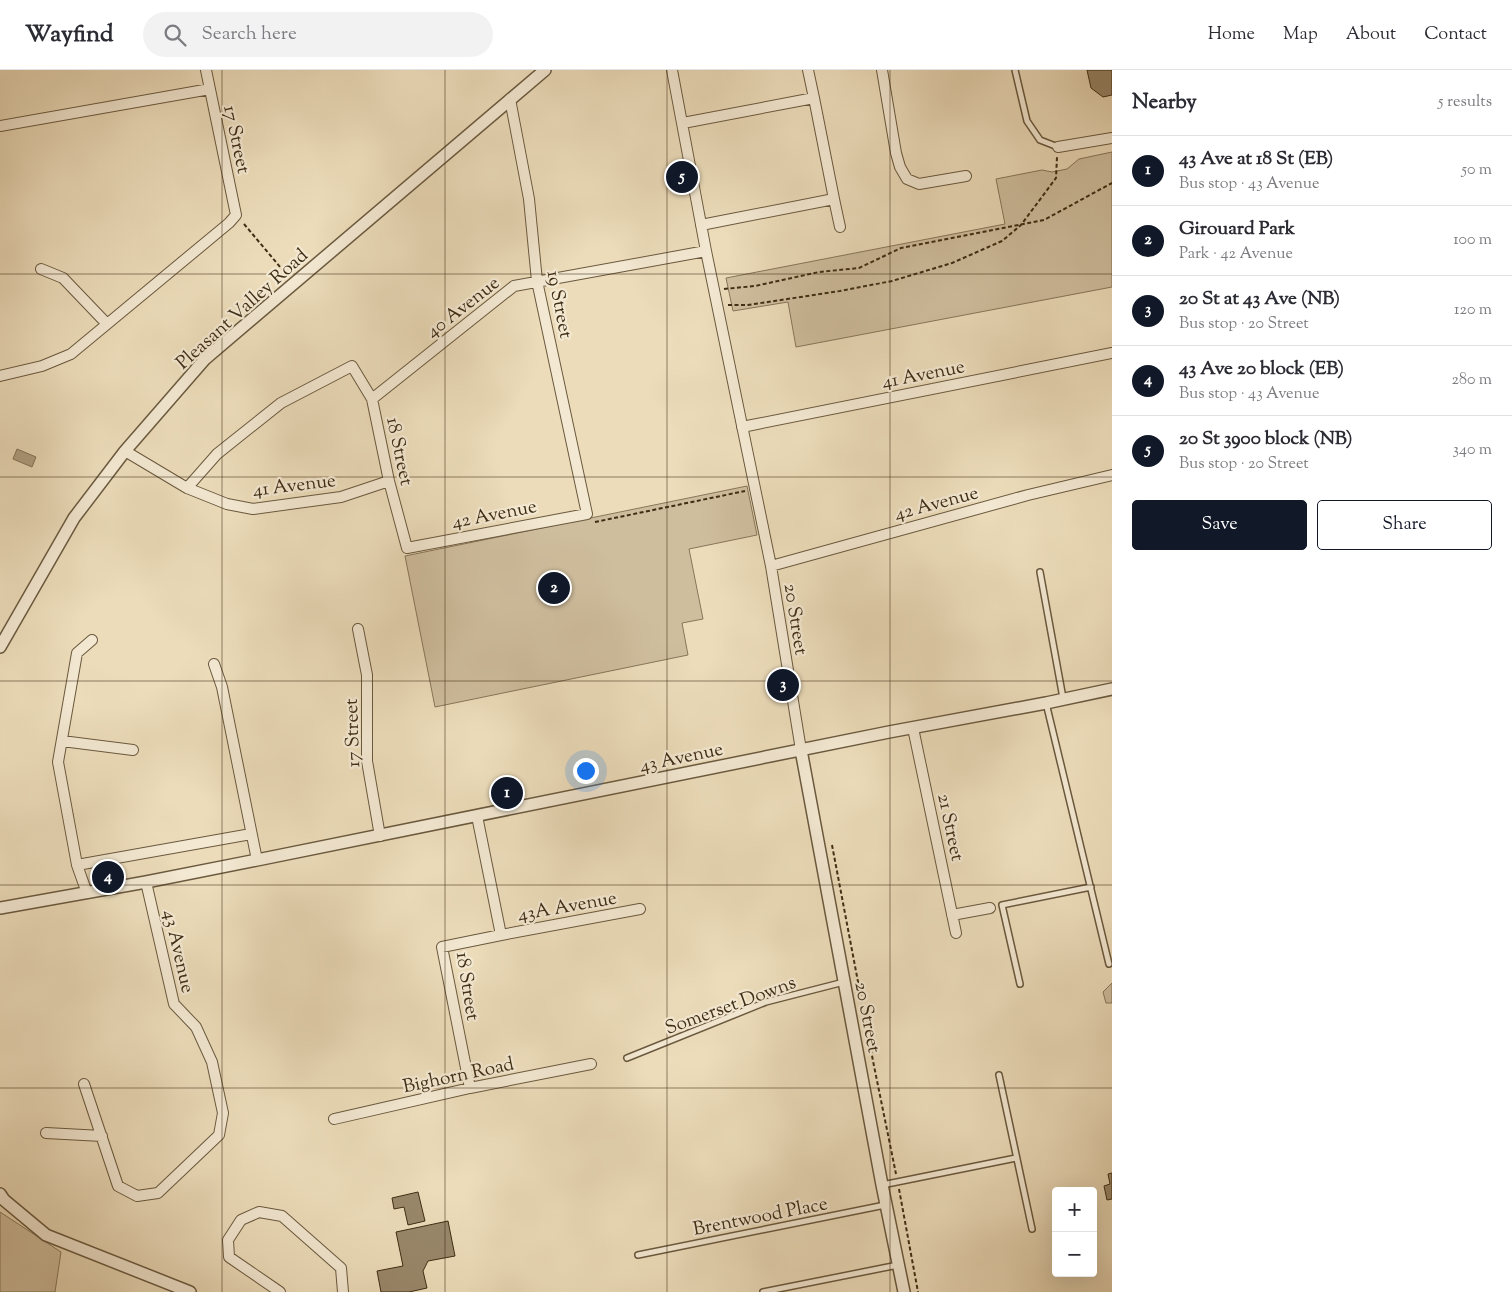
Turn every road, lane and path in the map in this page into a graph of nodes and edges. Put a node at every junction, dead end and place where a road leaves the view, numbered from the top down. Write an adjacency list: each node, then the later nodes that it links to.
1 (206, 70): 7 (street, 17 Street)
2 (544, 70): 9 (street, Pleasant Valley Road)
3 (672, 70): 10 (street, 20 Street)
4 (808, 70): 8 (street)
5 (882, 70): 14 (street)
6 (1015, 70): 13 (lane)
7 (210, 89): 11 (street); 27 (street, 17 Street)
8 (814, 98): 10 (street); 16 (street)
9 (510, 99): 23 (street, 19 Street); 24 (street, Pleasant Valley Road)
10 (683, 123): 17 (street, 20 Street)
11 (0, 126)
12 (1112, 138): 13 (street)
13 (1058, 147): 18 (path)
14 (966, 176)
15 (1112, 183): 18 (path)
16 (834, 199): 17 (street); 19 (street)
17 (701, 225): 21 (street, 20 Street)
18 (1021, 225): 25 (path); 26 (path)
19 (840, 227)
20 (247, 228): 24 (path)
21 (706, 251): 23 (street, 40 Avenue); 25 (street, 20 Street)
22 (41, 268): 27 (street)
23 (537, 282): 30 (street, 40 Avenue); 37 (street, 19 Street)
24 (293, 284): 32 (street, Pleasant Valley Road)
25 (714, 290): 26 (street, 20 Street)
26 (717, 305): 31 (street, 20 Street)
27 (107, 324): 29 (street)
28 (1112, 354): 31 (street, 41 Avenue)
29 (0, 376)
30 (372, 399): 34 (street, 18 Street); 35 (street, 18 Street)
31 (742, 427): 36 (street, 20 Street)
32 (125, 451): 35 (street, 41 Avenue); 43 (street, Pleasant Valley Road)
33 (1112, 475): 39 (street, 42 Avenue)
34 (389, 482): 35 (street, 41 Avenue); 38 (street, 18 Street)
35 (187, 488)
36 (754, 489): 37 (path); 39 (street, 20 Street)
37 (587, 514): 38 (street, 42 Avenue)
38 (407, 548)
39 (771, 566): 51 (street, 20 Street)
40 (1040, 572): 46 (lane)
41 (358, 629): 54 (street, 17 Street)
42 (92, 640): 49 (street)
43 (0, 647)
44 (214, 664): 53 (street)
45 (1112, 689): 46 (street, 43 Avenue)
46 (1063, 698): 47 (street, 43 Avenue)
47 (1046, 703): 48 (street, 43 Avenue); 59 (lane)
48 (913, 728): 51 (street, 43 Avenue); 64 (street, 21 Street)
49 (62, 741): 50 (street); 57 (street)
50 (133, 750)
51 (800, 750): 52 (street, 43 Avenue); 68 (street, 20 Street)
52 (477, 816): 54 (street, 43 Avenue); 66 (street)
53 (252, 834): 56 (street); 57 (street)
54 (380, 836): 56 (street, 43 Avenue)
55 (830, 837): 79 (path)
56 (257, 860): 58 (street, 43 Avenue)
57 (77, 865): 60 (street)
58 (146, 882): 60 (street, 43 Avenue); 77 (street, 43 Avenue)
59 (1091, 887): 67 (lane); 69 (lane)
60 (87, 892): 61 (street, 43 Avenue)
61 (0, 908)
62 (990, 908): 64 (street)
63 (640, 909): 66 (street, 43A Avenue)
64 (952, 916): 65 (street, 21 Street)
65 (956, 933)
66 (501, 935): 74 (street, 18 Street)
67 (1109, 964)
68 (844, 982): 70 (lane, Somerset Downs); 80 (street, 20 Street)
69 (1020, 984)
70 (627, 1058)
71 (591, 1064): 74 (street, Bighorn Road)
72 (999, 1075): 78 (lane)
73 (84, 1084): 77 (street, 43 Avenue)
74 (470, 1088): 75 (street, Bighorn Road)
75 (334, 1119)
76 (46, 1133): 77 (street)
77 (102, 1136)
78 (1016, 1158): 79 (lane); 83 (lane)
79 (898, 1182): 80 (lane); 91 (path)
80 (882, 1185): 82 (street, 20 Street)
81 (0, 1194): 86 (street)
82 (887, 1204): 84 (lane, Brentwood Place); 85 (street, 20 Street)
83 (1032, 1229)
84 (638, 1255)
85 (898, 1265): 89 (lane); 90 (street, 20 Street)
86 (184, 1291)
87 (280, 1292): 88 (street)
88 (343, 1292)
89 (763, 1292)
90 (904, 1292)
91 (918, 1292)

